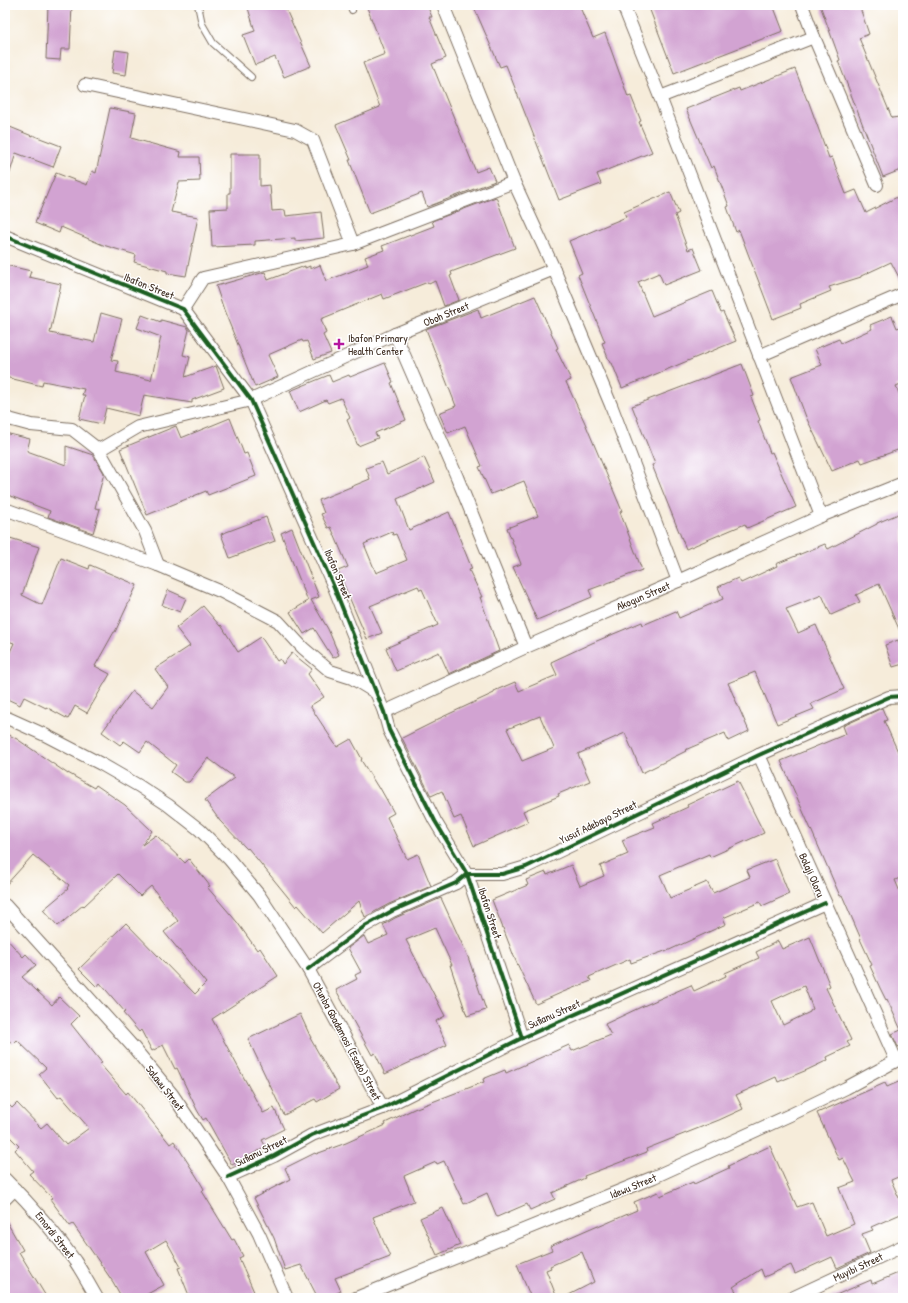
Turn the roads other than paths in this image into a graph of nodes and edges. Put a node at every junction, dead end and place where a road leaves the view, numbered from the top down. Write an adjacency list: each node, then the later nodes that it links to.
1 (198, 5): 6 (lane)
2 (443, 5): 9 (street)
3 (623, 5): 8 (street)
4 (802, 5): 5 (street)
5 (814, 37): 8 (street); 10 (street)
6 (251, 77)
7 (85, 85): 12 (street)
8 (660, 97): 17 (street)
9 (514, 182): 12 (street); 13 (street)
10 (877, 185)
11 (5, 236): 15 (street, Ibafon Street)
12 (353, 244): 15 (street)
13 (554, 269): 16 (street, Oboh Street); 25 (street)
14 (903, 294): 17 (street)
15 (183, 309): 18 (street, Ibafon Street)
16 (395, 334): 18 (street, Oboh Street); 26 (street)
17 (759, 356): 23 (street)
18 (251, 400): 20 (street, Oboh Street); 27 (street, Ibafon Street)
19 (5, 418): 20 (street)
20 (99, 450): 24 (street)
21 (903, 483): 23 (street, Akogun Street)
22 (5, 509): 24 (street)
23 (821, 516): 25 (street, Akogun Street)
24 (158, 565): 27 (street)
25 (678, 581): 26 (street, Akogun Street)
26 (526, 647): 29 (street, Akogun Street)
27 (375, 692): 29 (street, Ibafon Street)
28 (903, 695): 31 (street, Yusuf Adebayo Street)
29 (384, 712): 32 (street, Ibafon Street)
30 (5, 718): 35 (street, Otunba Gbadamosi (Esado) Street)
31 (758, 755): 32 (street, Yusuf Adebayo Street); 33 (street, Bolaji Oloru)
32 (467, 874): 35 (street); 36 (street, Ibafon Street)
33 (825, 904): 36 (street, Sufianu Street); 37 (street, Bolaji Oloru)
34 (5, 905): 39 (street, Salawu Street)
35 (308, 969): 38 (street, Otunba Gbadamosi (Esado) Street)
36 (522, 1038): 38 (street, Sufianu Street)
37 (900, 1058): 46 (street, Idewu Street)
38 (383, 1108): 39 (street, Sufianu Street)
39 (228, 1177): 45 (street, Salawu Street)
40 (5, 1178): 41 (street, Emordi Street)
41 (15, 1189): 42 (street); 44 (street, Emordi Street)
42 (5, 1198)
43 (903, 1246): 47 (street, Muyibi Street)
44 (97, 1298)
45 (287, 1298)
46 (356, 1298)
47 (792, 1298)

